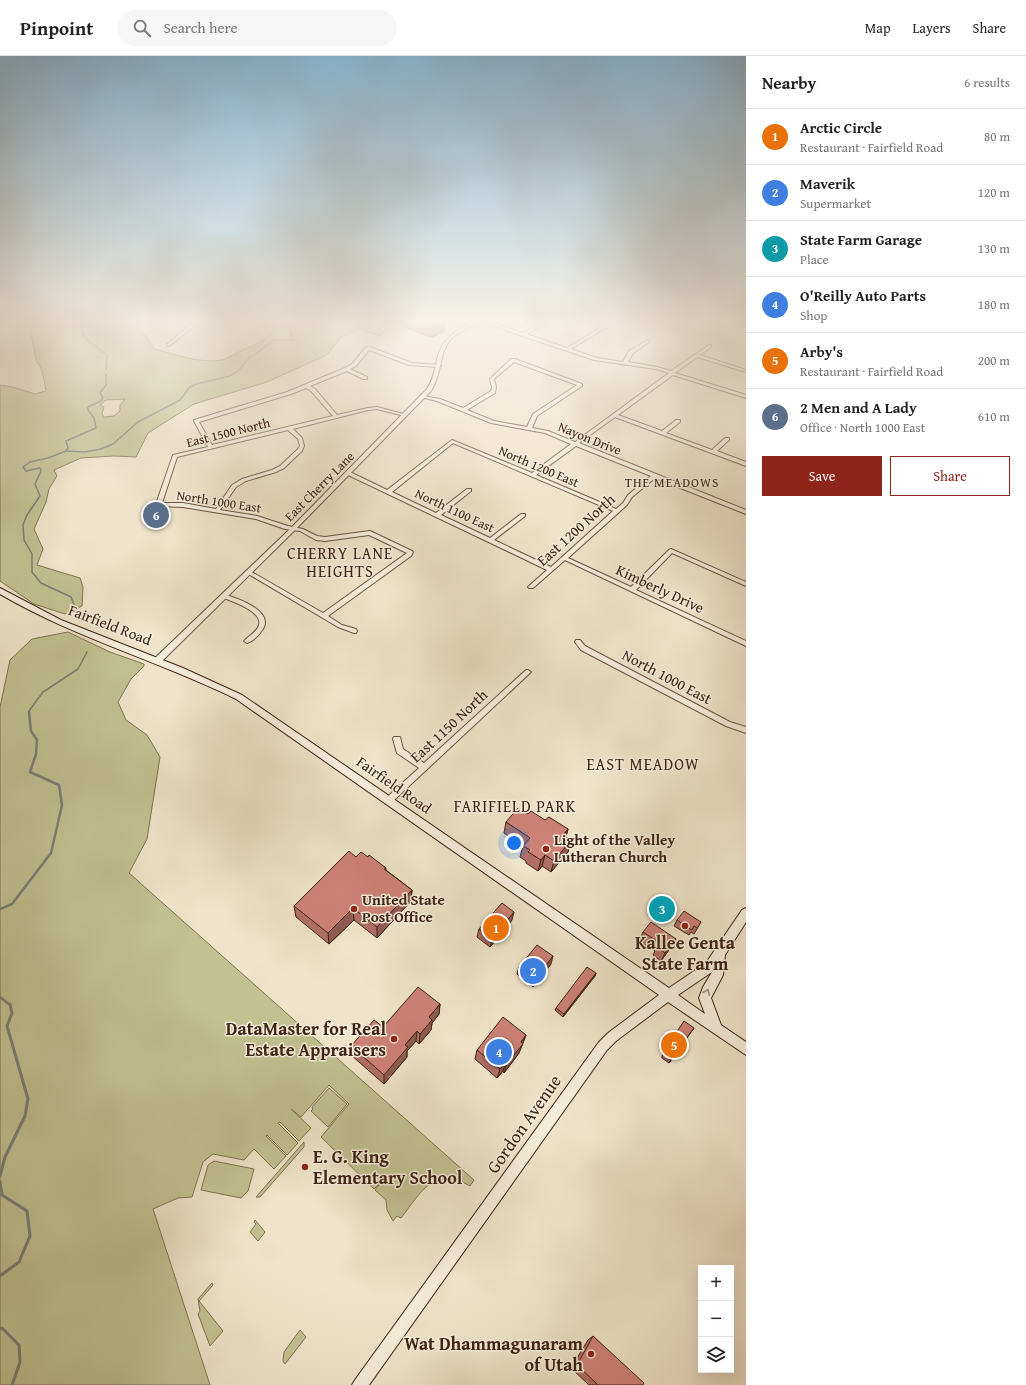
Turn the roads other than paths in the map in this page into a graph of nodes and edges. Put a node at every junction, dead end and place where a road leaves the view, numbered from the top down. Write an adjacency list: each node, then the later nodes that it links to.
1 (318, 381): 7 (street)
2 (435, 381): 8 (street, East Cherry Lane)
3 (492, 381): 10 (street)
4 (569, 381): 16 (street)
5 (661, 381): 12 (street)
6 (697, 381): 9 (street)
7 (306, 386): 13 (street); 20 (street)
8 (423, 397): 10 (street, Nayon Drive); 11 (street, East Cherry Lane)
9 (746, 397)
10 (464, 410): 16 (street, Nayon Drive)
11 (405, 415): 13 (street, East 1500 North); 23 (street, East Cherry Lane)
12 (614, 415): 17 (street); 19 (street)
13 (336, 417): 15 (street, East 1500 North)
14 (678, 421): 17 (street)
15 (289, 428): 20 (street, East 1500 North); 29 (street)
16 (529, 428): 19 (street, Nayon Drive)
17 (663, 433): 21 (street)
18 (727, 439): 21 (street)
19 (575, 444): 24 (street); 25 (street, Nayon Drive)
20 (211, 448): 28 (street, East 1500 North)
21 (713, 452): 22 (street)
22 (746, 464)
23 (348, 473): 27 (street, North 1100 East); 34 (street, East Cherry Lane)
24 (532, 475): 27 (street, North 1200 East); 30 (street, North 1200 East)
25 (655, 475): 30 (street, East 1200 North); 31 (street, Nayon Drive)
26 (469, 490): 32 (street)
27 (389, 491): 32 (street, North 1100 East)
28 (159, 504): 29 (street, North 1000 East)
29 (216, 511): 34 (street, North 1000 East)
30 (617, 511): 36 (street, East 1200 North)
31 (746, 512)
32 (437, 514): 35 (street, North 1100 East)
33 (523, 515): 35 (street)
34 (293, 529): 38 (street, East Cherry Lane); 44 (street, North 1000 East)
35 (491, 540): 37 (street, North 1100 East)
36 (564, 558): 37 (street, East 1200 North); 41 (street, Kimberly Drive)
37 (551, 569): 40 (street, East 1200 North)
38 (248, 572): 43 (street, East Cherry Lane); 44 (street)
39 (746, 584): 41 (street)
40 (531, 587)
41 (632, 590): 48 (street, Kimberly Drive)
42 (0, 591): 49 (main road, Fairfield Road)
43 (223, 596): 46 (street); 49 (street, East Cherry Lane)
44 (324, 616): 45 (street)
45 (354, 631)
46 (247, 641)
47 (578, 642): 51 (street, North 1000 East)
48 (746, 644)
49 (157, 660): 54 (main road, Fairfield Road)
50 (528, 672): 53 (street, East 1150 North)
51 (746, 730)
52 (397, 739): 53 (street)
53 (424, 767): 54 (street, East 1150 North)
54 (389, 800): 57 (main road, Fairfield Road)
55 (746, 913): 56 (main road, Gordon Avenue)
56 (719, 955): 57 (main road, Gordon Avenue); 58 (main road, one-way to 56)
57 (668, 995): 58 (main road, Fairfield Road); 60 (main road, Gordon Avenue)
58 (716, 1028): 59 (main road, Fairfield Road)
59 (746, 1049)
60 (360, 1385)

